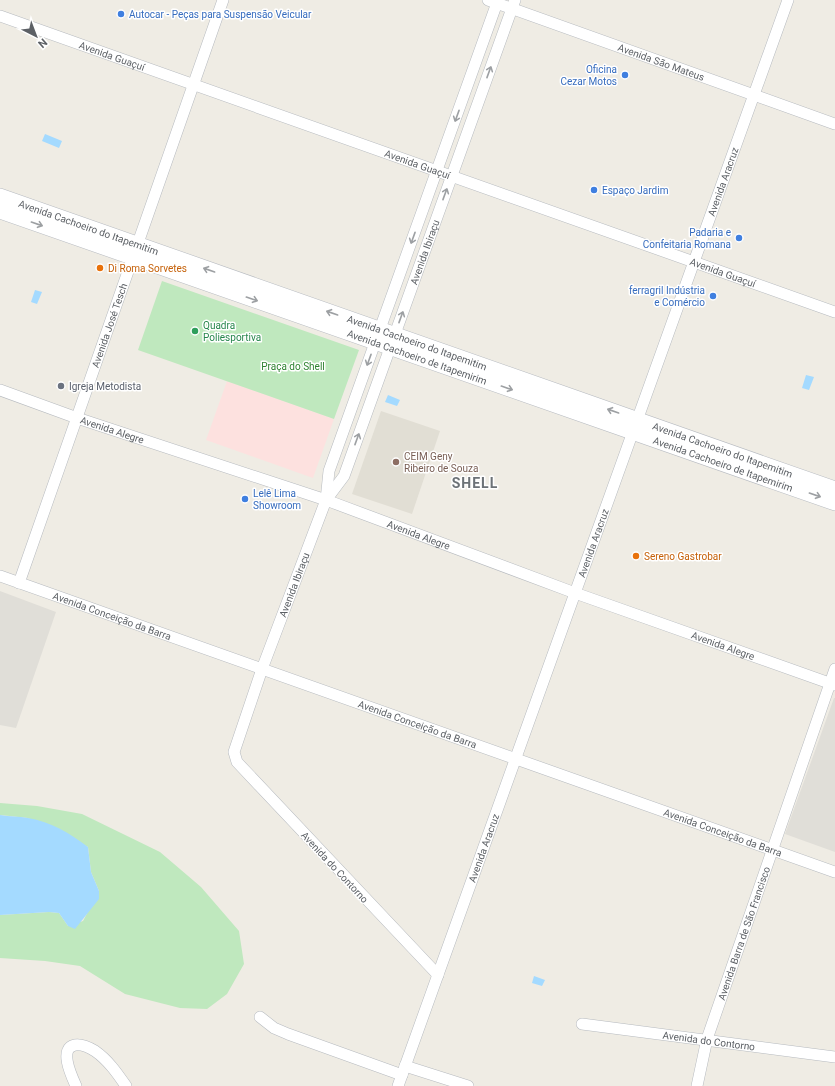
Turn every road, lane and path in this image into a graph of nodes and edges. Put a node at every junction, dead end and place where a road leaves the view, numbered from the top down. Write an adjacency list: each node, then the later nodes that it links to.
1 (222, 0): 6 (street, Avenida José Tesch)
2 (788, 0): 7 (street, Avenida Aracruz)
3 (495, 1): 4 (street, Avenida São Mateus); 9 (street, Avenida Ibiraçu, one-way to 9)
4 (513, 4): 7 (street, Avenida São Mateus); 10 (street, Avenida Ibiraçu, one-way to 4)
5 (0, 16): 6 (street, Avenida Guaçuí)
6 (193, 84): 9 (street, Avenida Guaçuí); 13 (street, Avenida José Tesch)
7 (754, 95): 8 (street, Avenida São Mateus); 14 (street, Avenida Aracruz)
8 (835, 124)
9 (437, 171): 10 (street, Avenida Guaçuí); 16 (street, Avenida Ibiraçu, one-way to 16)
10 (452, 176): 14 (street, Avenida Guaçuí); 17 (street, Avenida Ibiraçu, one-way to 10)
11 (0, 196): 13 (street, Avenida Cachoeiro do Itapemitim)
12 (0, 211): 13 (street, Avenida Cachoeiro de Itapemirim, one-way to 13)
13 (135, 251): 16 (street, Avenida Cachoeiro de Itapemirim); 19 (street, Avenida José Tesch)
14 (694, 262): 15 (street, Avenida Guaçuí); 20 (street, Avenida Aracruz)
15 (835, 312)
16 (378, 336): 17 (street, Avenida Cachoeiro de Itapemirim); 22 (street, Avenida Ibiraçu, one-way to 22)
17 (392, 341): 20 (street, Avenida Cachoeiro de Itapemirim); 22 (street, Avenida Ibiraçu, one-way to 17)
18 (0, 390): 19 (street, Avenida Alegre)
19 (77, 418): 22 (street, Avenida Alegre); 25 (street, Avenida José Tesch)
20 (635, 426): 21 (street, Avenida Cachoeiro do Itapemitim); 23 (street, Avenida Cachoeiro de Itapemirim, one-way to 23); 26 (street, Avenida Aracruz)
21 (835, 489)
22 (326, 500): 26 (street, Avenida Alegre); 27 (street, Avenida Ibiraçu)
23 (835, 503)
24 (0, 576): 25 (street, Avenida Conceição da Barra)
25 (19, 583): 27 (street, Avenida Conceição da Barra)
26 (575, 594): 29 (street, Avenida Alegre); 31 (street, Avenida Aracruz)
27 (262, 669): 30 (street, Avenida Ibiraçu); 31 (street, Avenida Conceição da Barra)
28 (835, 669): 29 (street, Avenida Barra de São Francisco)
29 (832, 684): 32 (street, Avenida Barra de São Francisco)
30 (234, 757): 34 (street, Avenida do Contorno)
31 (516, 759): 32 (street, Avenida Conceição da Barra); 34 (street, Avenida Aracruz)
32 (773, 850): 33 (street, Avenida Conceição da Barra); 37 (street, Avenida Barra de São Francisco)
33 (835, 872)
34 (438, 975): 39 (street, Avenida Aracruz)
35 (260, 1017): 39 (street)
36 (582, 1024): 37 (street, Avenida do Contorno)
37 (707, 1039): 38 (street, Avenida do Contorno); 43 (street, Avenida Barra de São Francisco)
38 (835, 1057)
39 (402, 1076): 42 (street)
40 (76, 1086): 41 (street)
41 (126, 1086)
42 (468, 1086)
43 (698, 1086)

